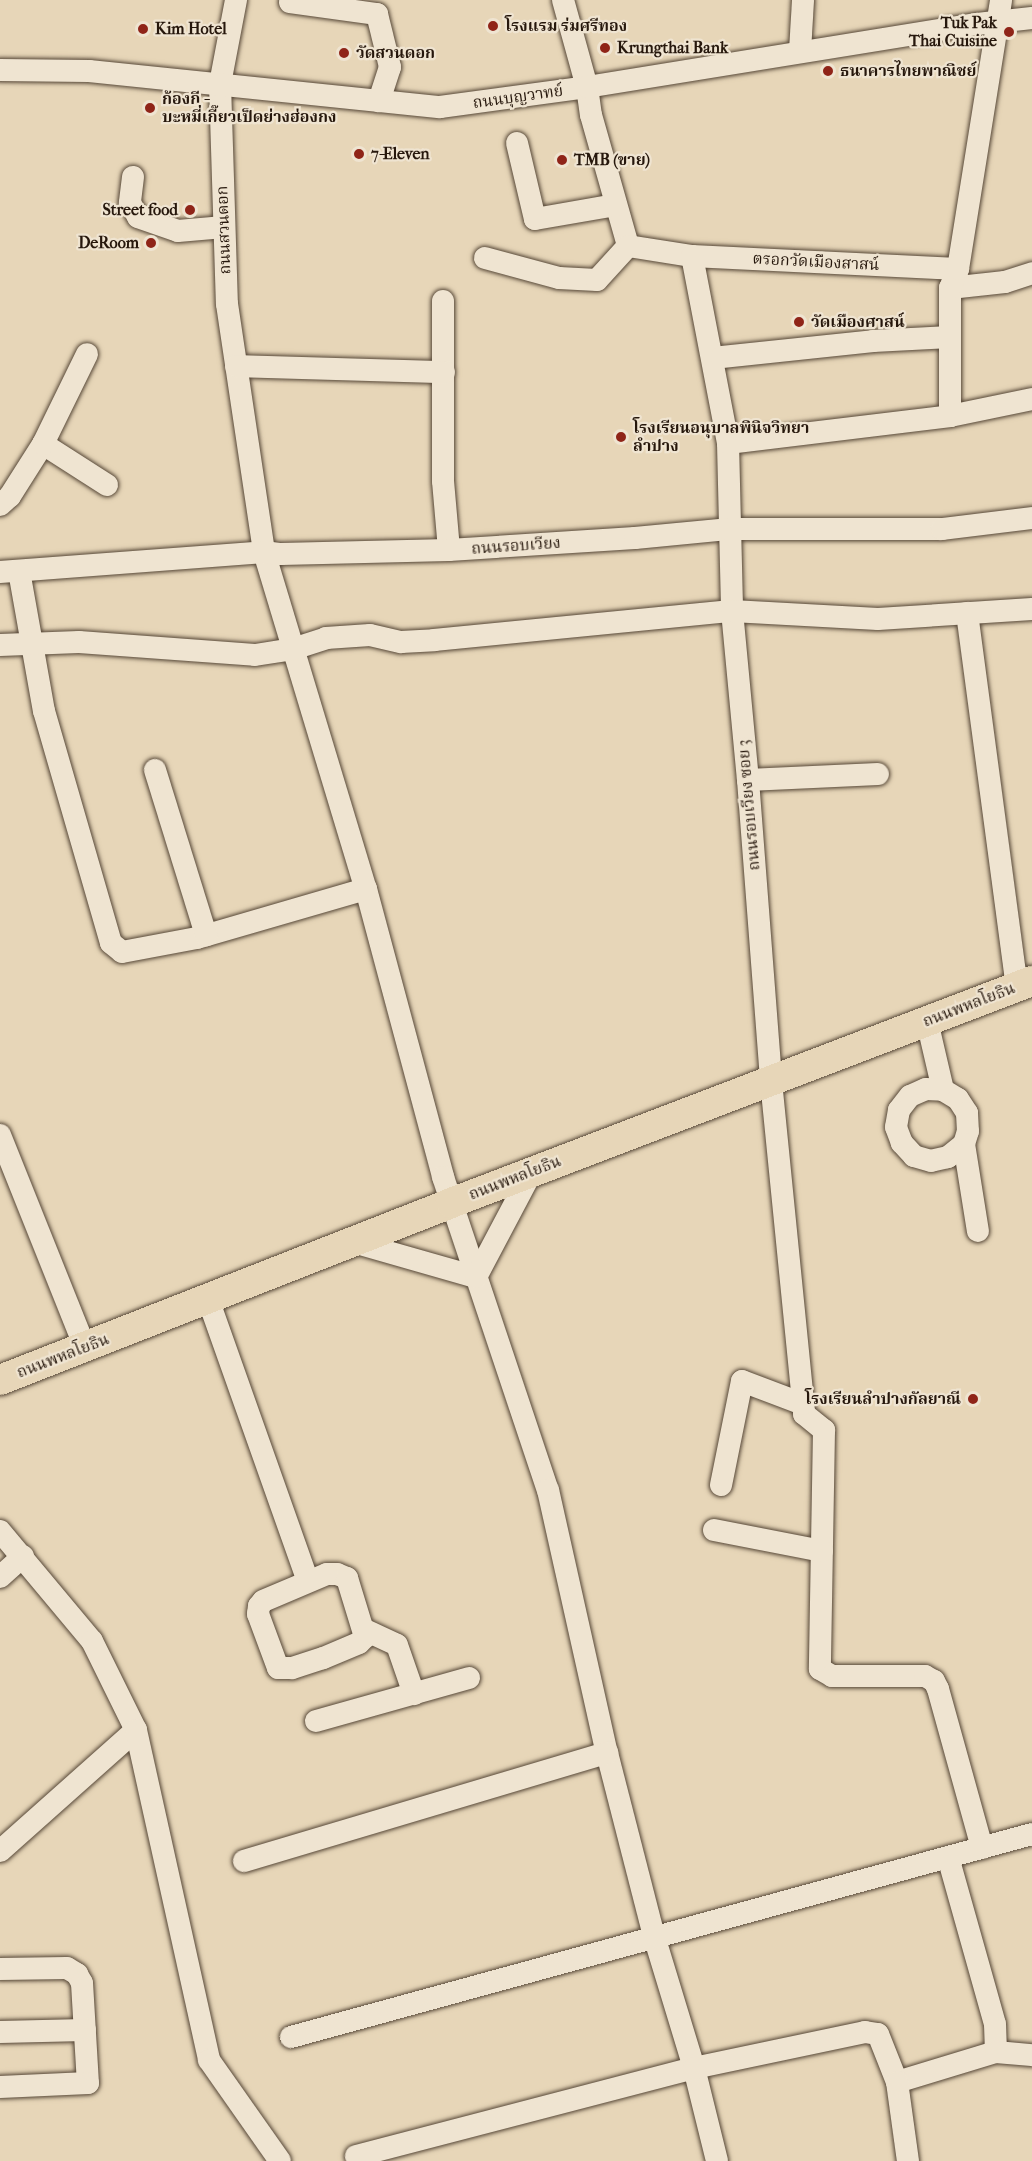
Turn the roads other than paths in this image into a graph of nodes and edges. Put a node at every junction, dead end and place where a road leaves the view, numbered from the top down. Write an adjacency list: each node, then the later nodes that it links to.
1 (237, 0): 9 (street, ถนนสวนดอก)
2 (563, 0): 10 (street)
3 (803, 0): 7 (street)
4 (290, 2): 11 (street)
5 (1000, 11): 6 (street, ถนนบุญวาทย์); 7 (street, ถนนบุญวาทย์); 20 (street)
6 (1032, 18)
7 (800, 51): 10 (street, ถนนบุญวาทย์)
8 (0, 70): 9 (street, ถนนบุญวาทย์)
9 (220, 84): 11 (street, ถนนบุญวาทย์); 15 (street, ถนนสวนดอก)
10 (587, 87): 11 (street, ถนนบุญวาทย์); 14 (street)
11 (379, 101)
12 (517, 143): 14 (street)
13 (133, 177): 15 (street)
14 (615, 204): 16 (street)
15 (224, 226): 25 (street, ถนนสวนดอก)
16 (628, 246): 17 (street, ตรอกวัดเมืองสาสน์); 18 (street)
17 (692, 256): 20 (street, ตรอกวัดเมืองสาสน์); 29 (street, ถนนรอบเวียง ซอย 3)
18 (485, 258)
19 (1032, 273): 20 (street, ตรอกวัดเมืองสาสน์)
20 (954, 278): 22 (street)
21 (444, 301): 26 (street)
22 (950, 337): 24 (street); 28 (street)
23 (87, 354): 30 (street)
24 (722, 357)
25 (236, 366): 26 (street); 36 (street, ถนนสวนดอก)
26 (444, 372): 35 (street)
27 (1032, 399): 28 (street)
28 (950, 416): 29 (street)
29 (728, 443): 34 (street, ถนนรอบเวียง ซอย 3)
30 (43, 444): 31 (street); 32 (street)
31 (107, 484)
32 (0, 505)
33 (1032, 518): 34 (street, ถนนรอบเวียง)
34 (728, 529): 35 (street, ถนนรอบเวียง); 39 (street, ถนนรอบเวียง ซอย 3)
35 (449, 550): 36 (street, ถนนรอบเวียง)
36 (264, 552): 37 (street, ถนนรอบเวียง); 43 (street, ถนนสวนดอก)
37 (9, 572): 41 (street)
38 (1032, 609): 40 (street)
39 (732, 611): 40 (street); 43 (street); 46 (street, ถนนรอบเวียง ซอย 3)
40 (967, 613): 49 (street)
41 (31, 643): 42 (street); 43 (street); 48 (street)
42 (0, 645)
43 (293, 649): 47 (street, ถนนสวนดอก)
44 (155, 770): 48 (street)
45 (878, 774): 46 (street)
46 (748, 780): 51 (street, ถนนรอบเวียง ซอย 3)
47 (366, 889): 48 (street); 56 (street, ถนนสวนดอก)
48 (206, 935)
49 (1025, 984): 50 (main road, ถนนพหลโยธิน)
50 (927, 1021): 51 (main road, ถนนพหลโยธิน); 52 (street)
51 (771, 1081): 55 (main road, ถนนพหลโยธิน); 63 (street, ถนนรอบเวียง ซอย 3)
52 (943, 1090): 54 (street); 54 (street)
53 (0, 1135): 61 (street)
54 (964, 1144): 57 (street)
55 (531, 1173): 56 (main road, ถนนพหลโยธิน); 59 (street)
56 (451, 1203): 58 (main road, ถนนพหลโยธิน); 59 (street, ถนนสวนดอก)
57 (978, 1231)
58 (353, 1242): 59 (street); 60 (main road, ถนนพหลโยธิน)
59 (476, 1277): 76 (street, ถนนสวนดอก)
60 (208, 1299): 61 (main road, ถนนพหลโยธิน); 70 (street)
61 (86, 1347): 62 (main road, ถนนพหลโยธิน)
62 (0, 1380)
63 (803, 1404): 64 (street); 67 (street)
64 (721, 1485)
65 (714, 1530): 67 (street)
66 (0, 1531): 68 (street)
67 (822, 1551): 78 (street)
68 (23, 1556): 69 (street); 75 (street)
69 (0, 1577)
70 (308, 1581): 71 (street); 71 (street)
71 (365, 1630): 73 (street)
72 (469, 1678): 73 (street)
73 (414, 1694): 74 (street)
74 (316, 1721)
75 (136, 1730): 79 (street); 93 (street)
76 (607, 1753): 81 (street); 82 (street, ถนนสวนดอก)
77 (1032, 1834): 78 (street)
78 (982, 1848): 80 (street)
79 (0, 1851)
80 (948, 1857): 82 (street); 87 (street)
81 (244, 1861)
82 (654, 1936): 86 (street); 89 (street, ถนนสวนดอก)
83 (0, 1970): 84 (street)
84 (84, 2030): 85 (street); 91 (street)
85 (0, 2032)
86 (291, 2037)
87 (996, 2052): 88 (street); 90 (street)
88 (1032, 2055)
89 (694, 2068): 90 (street); 92 (street); 94 (street, ถนนสวนดอก)
90 (897, 2082): 95 (street)
91 (0, 2086)
92 (356, 2156)
93 (280, 2161)
94 (717, 2161)
95 (908, 2161)

